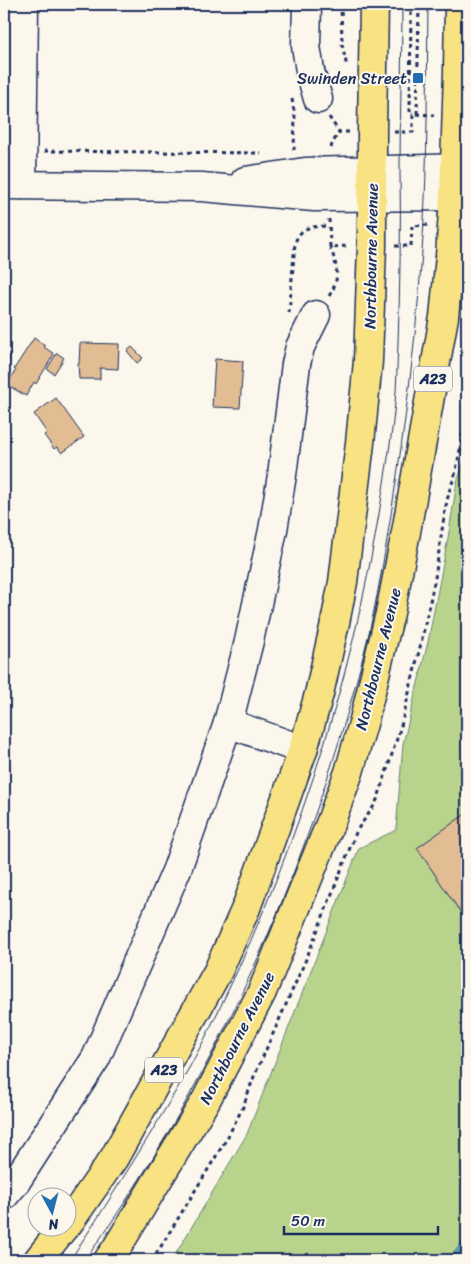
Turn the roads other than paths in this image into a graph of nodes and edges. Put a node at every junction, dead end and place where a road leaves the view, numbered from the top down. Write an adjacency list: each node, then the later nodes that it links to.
1 (24, 4): 8 (street)
2 (307, 4): 5 (street)
3 (374, 4): 7 (highway, Northbourne Avenue / A23)
4 (459, 4): 6 (highway, Northbourne Avenue / A23)
5 (318, 99)
6 (461, 169): 7 (street); 9 (highway, Northbourne Avenue / A23)
7 (372, 184): 8 (street); 9 (street); 12 (highway, Northbourne Avenue / A23)
8 (13, 185)
9 (461, 196): 17 (highway, Northbourne Avenue / A23)
10 (316, 315): 11 (street)
11 (228, 723): 12 (street); 13 (street)
12 (304, 750): 14 (highway, Northbourne Avenue / A23)
13 (4, 1196)
14 (78, 1208)
15 (57, 1236): 16 (highway, Northbourne Avenue / A23)
16 (38, 1260)
17 (108, 1260)

